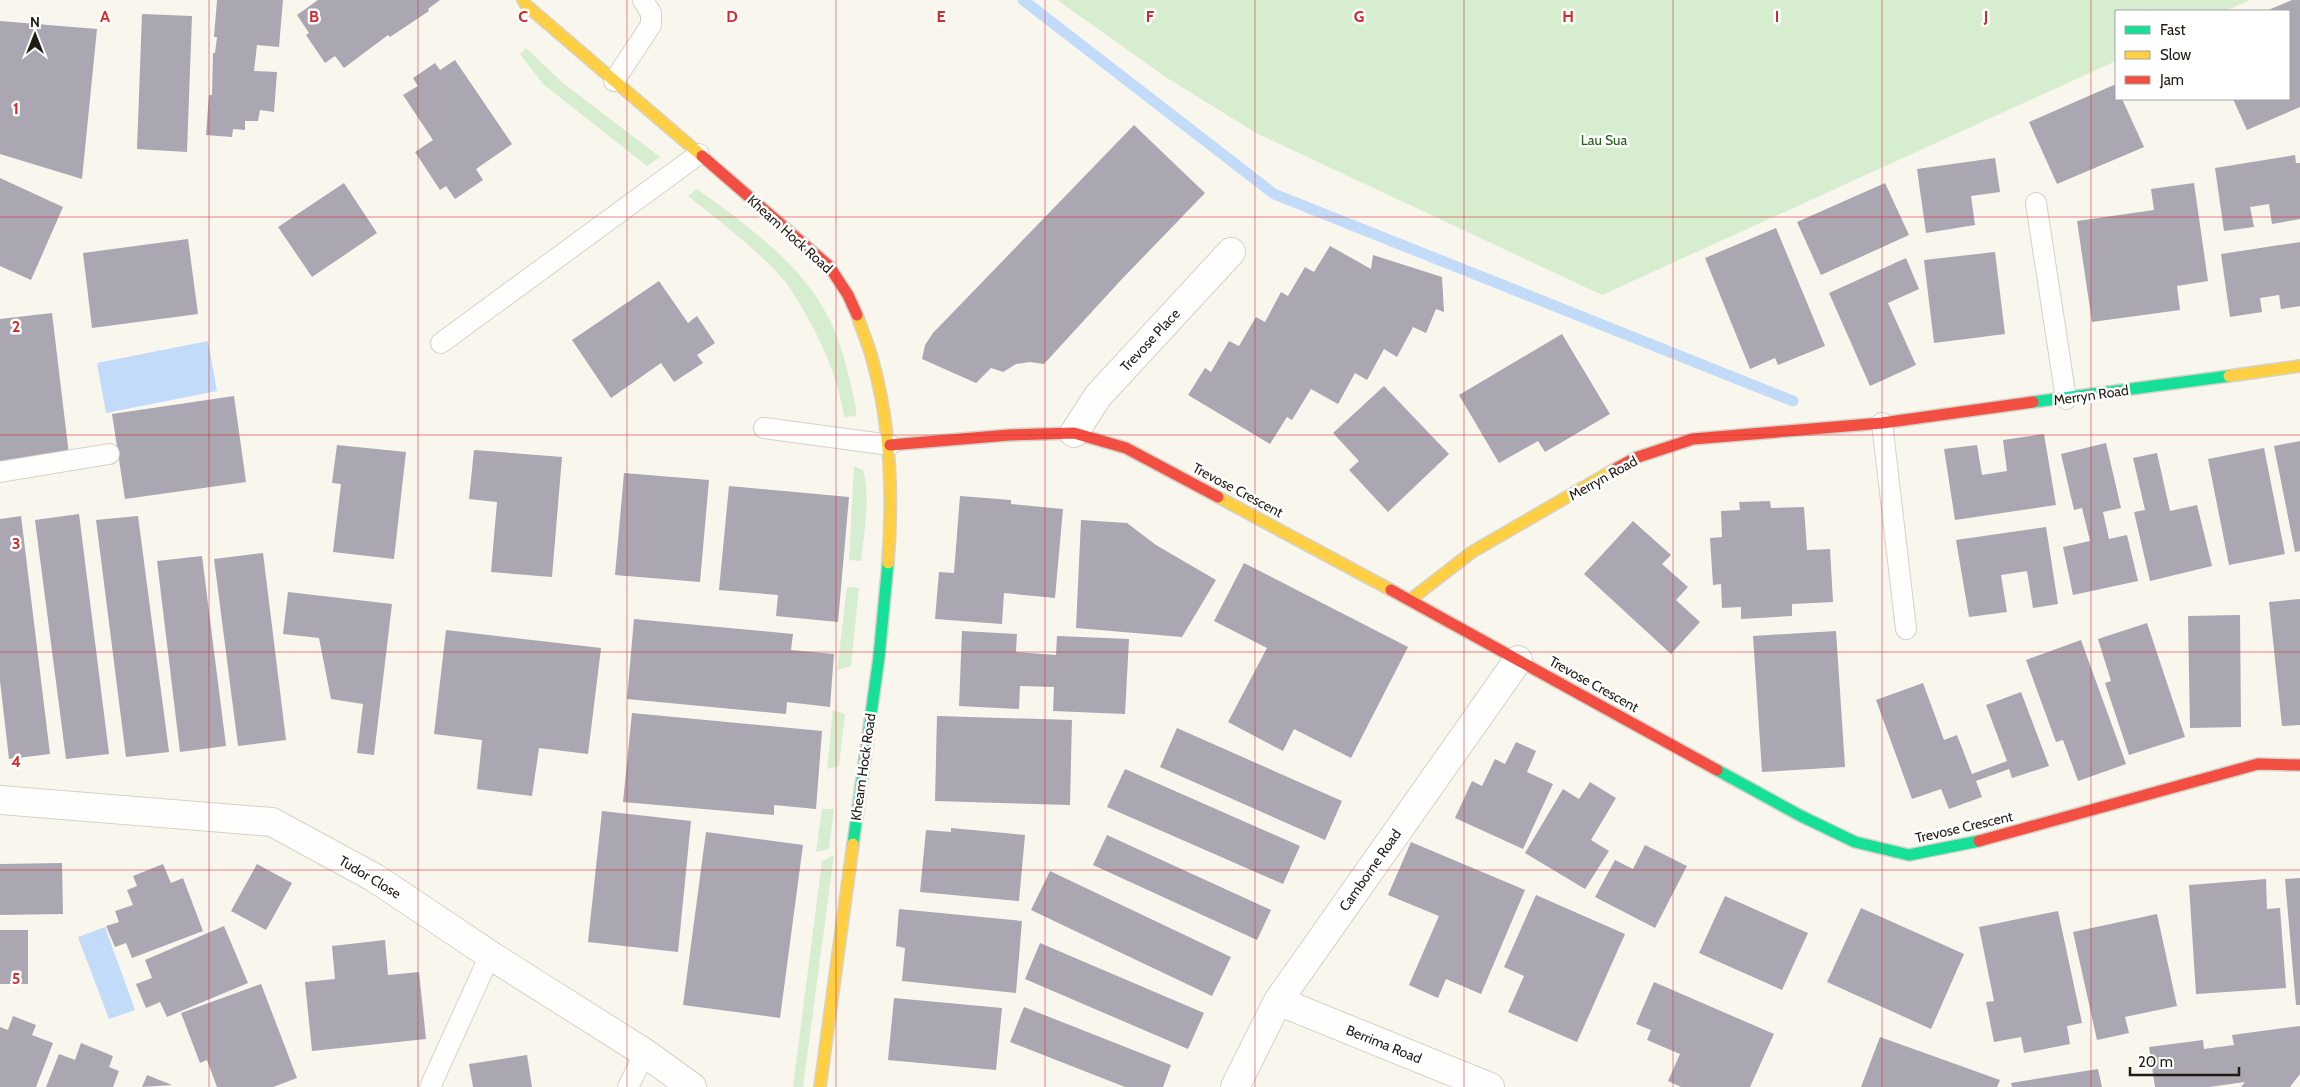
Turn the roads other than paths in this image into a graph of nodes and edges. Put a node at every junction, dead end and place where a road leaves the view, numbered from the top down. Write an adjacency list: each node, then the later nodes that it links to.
1 (524, 0): 3 (street, Kheam Hock Road)
2 (643, 0): 3 (lane)
3 (614, 81): 4 (street, Kheam Hock Road)
4 (699, 154): 7 (lane); 13 (street, Kheam Hock Road)
5 (2036, 203): 9 (lane)
6 (1231, 252): 12 (street, Trevose Place)
7 (441, 343)
8 (2300, 366): 9 (street, Merryn Road)
9 (2066, 399): 10 (street, Merryn Road)
10 (1882, 423): 16 (street, Merryn Road); 17 (lane)
11 (764, 428): 13 (lane)
12 (1074, 433): 13 (street, Trevose Crescent); 16 (street, Trevose Crescent)
13 (890, 445): 27 (street, Kheam Hock Road)
14 (109, 454): 15 (lane)
15 (0, 472)
16 (1410, 600): 18 (street, Trevose Crescent)
17 (1906, 629)
18 (1518, 660): 19 (street, Trevose Crescent); 22 (street, Camborne Road)
19 (2300, 765)
20 (0, 800): 21 (street, Tudor Close)
21 (490, 955): 23 (street, Tudor Close); 24 (lane)
22 (1278, 1000): 28 (street, Camborne Road); 29 (street, Berrima Road)
23 (645, 1053): 25 (lane); 26 (street, Tudor Close)
24 (430, 1087)
25 (628, 1087)
26 (692, 1087)
27 (820, 1087)
28 (1235, 1087)
29 (1490, 1087)

